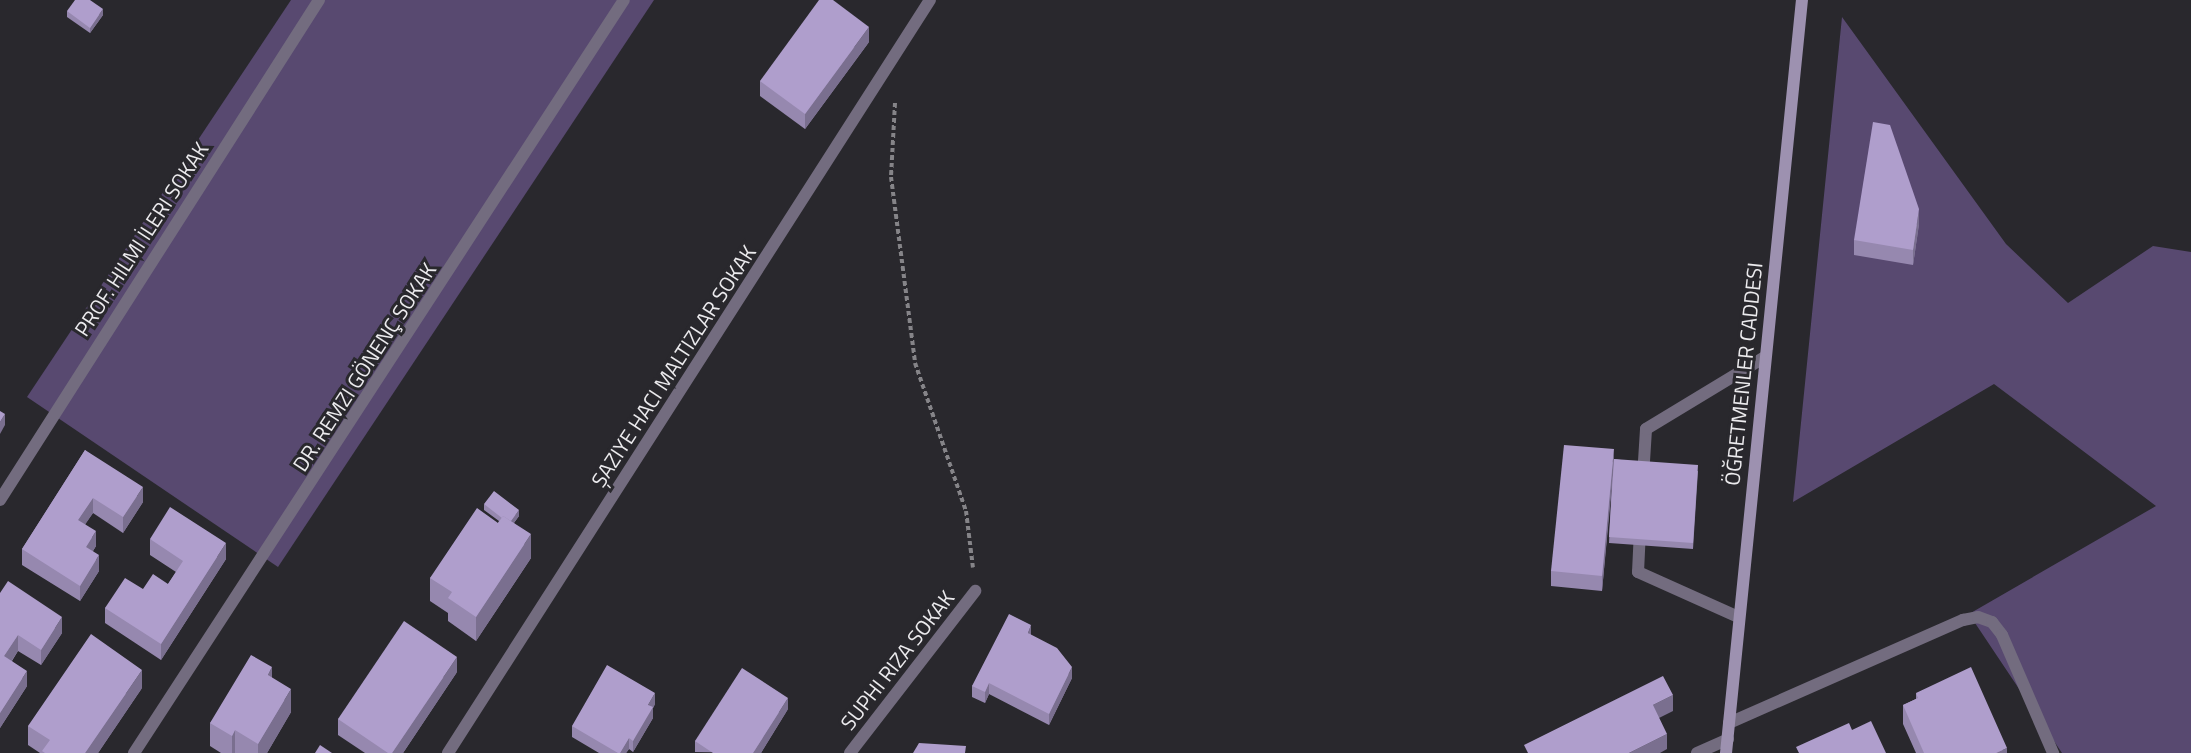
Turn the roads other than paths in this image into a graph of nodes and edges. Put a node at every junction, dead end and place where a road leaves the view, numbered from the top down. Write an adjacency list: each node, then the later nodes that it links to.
1 (319, 0): 7 (street, PROF. HILMI İLERI SOKAK)
2 (624, 0): 13 (street, DR. REMZI GÖNENÇ SOKAK)
3 (930, 0): 14 (street)
4 (1802, 0): 5 (main road, ÖĞRETMENLER CADDESI)
5 (1765, 357): 6 (street); 10 (main road, ÖĞRETMENLER CADDESI)
6 (1642, 489)
7 (0, 500)
8 (1641, 513): 10 (street)
9 (975, 591): 15 (street, SUPHI RIZA SOKAK)
10 (1738, 617): 11 (main road, ÖĞRETMENLER CADDESI)
11 (1729, 723): 12 (main road, ÖĞRETMENLER CADDESI); 18 (street)
12 (1728, 739): 16 (street); 17 (main road, ÖĞRETMENLER CADDESI)
13 (134, 753)
14 (448, 753)
15 (850, 753)
16 (1697, 753)
17 (1726, 753)
18 (2053, 753)

